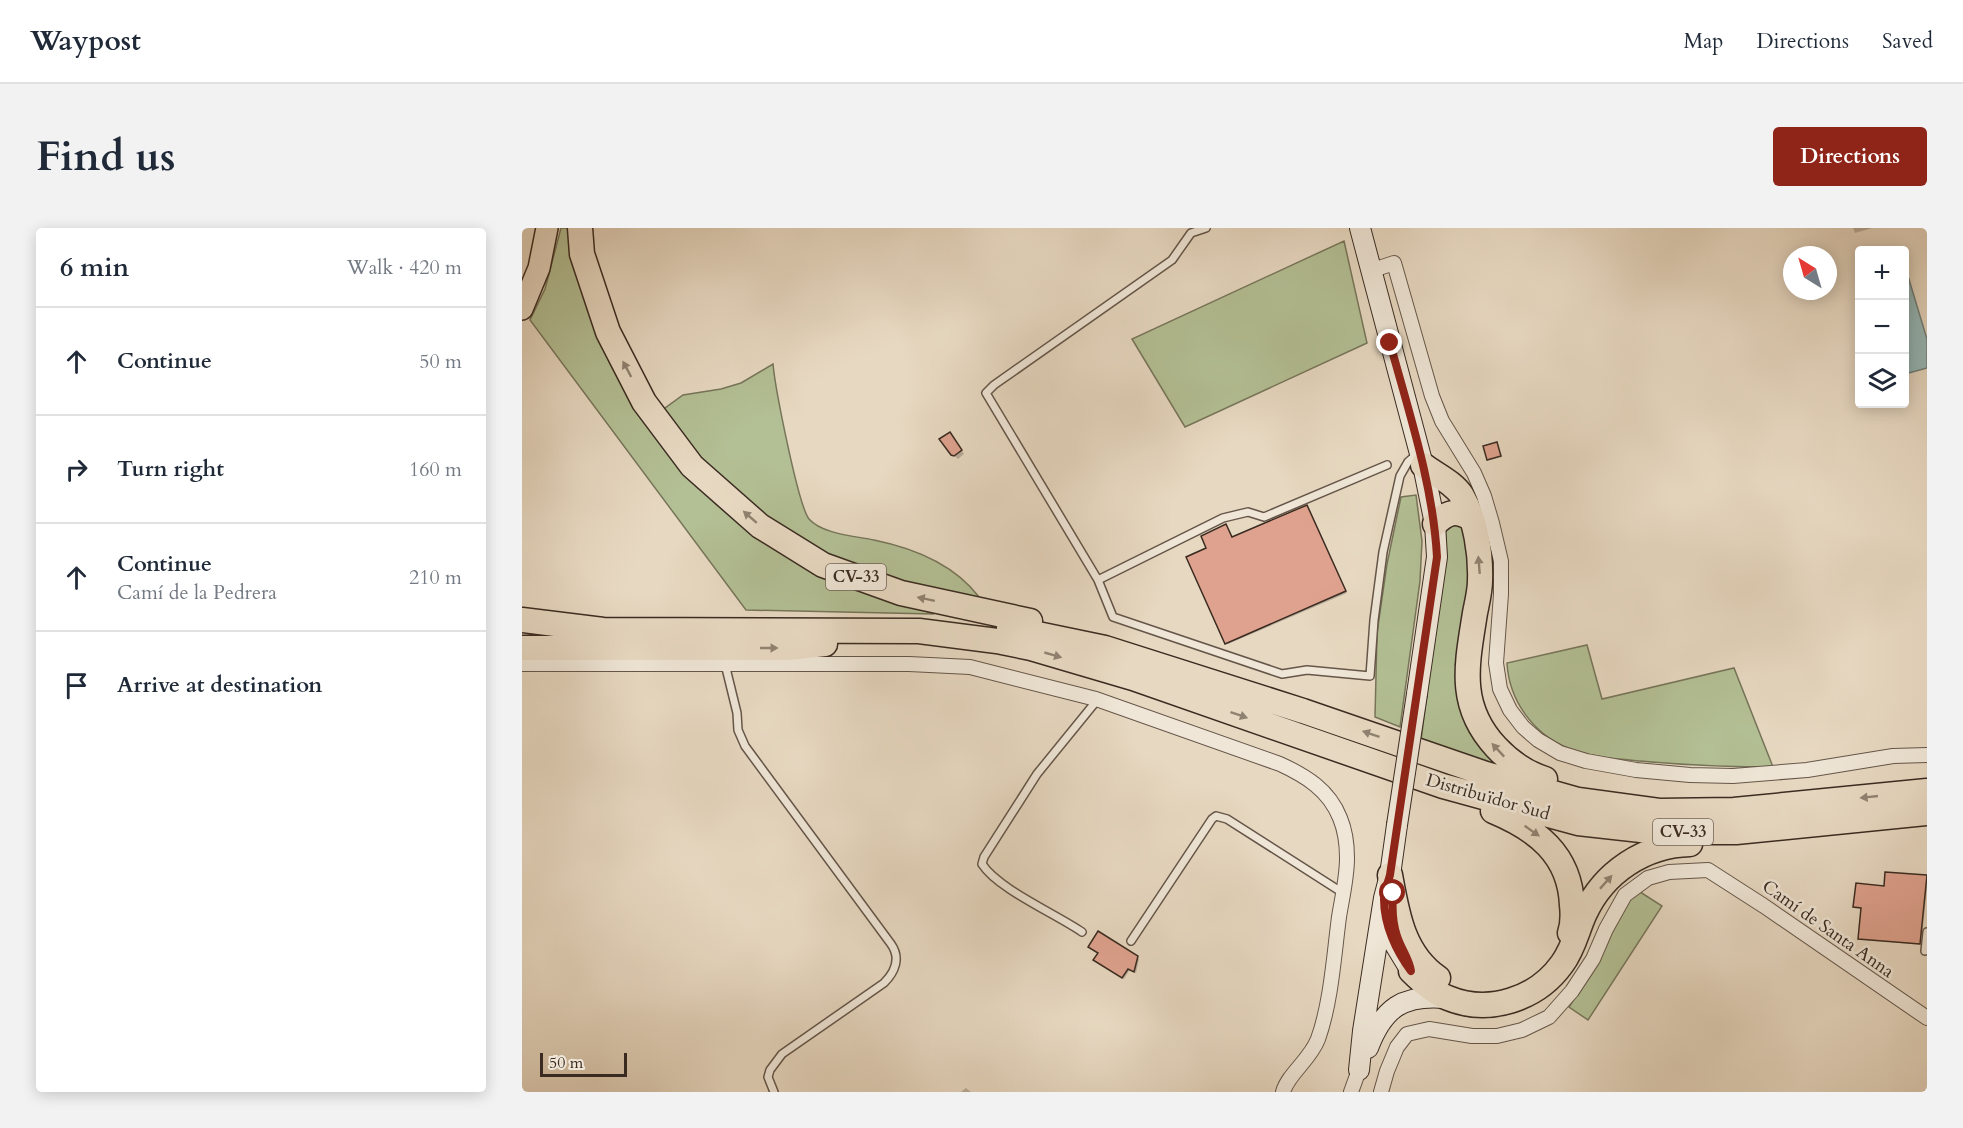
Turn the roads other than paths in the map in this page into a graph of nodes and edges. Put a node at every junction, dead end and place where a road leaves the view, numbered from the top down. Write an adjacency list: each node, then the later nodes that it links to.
1 (547, 228): 6 (main road)
2 (580, 228): 19 (highway, CV-33, one-way to 2)
3 (1206, 228): 11 (lane)
4 (1360, 228): 5 (street)
5 (1370, 271): 7 (street); 20 (street)
6 (522, 309)
7 (1421, 458): 9 (highway); 10 (street); 11 (lane)
8 (1387, 465): 11 (lane)
9 (1472, 519): 10 (highway); 23 (highway, one-way to 9)
10 (1435, 524): 25 (street, bridge)
11 (1098, 579)
12 (522, 608): 19 (highway)
13 (522, 620): 14 (highway, CV-33)
14 (996, 641): 15 (highway, one-way to 14); 21 (highway, Distribuïdor Sud / CV-33, one-way to 21)
15 (522, 648)
16 (522, 664): 17 (street)
17 (725, 664): 18 (street); 38 (lane)
18 (1098, 699): 26 (street); 27 (lane)
19 (1303, 711): 23 (highway, Distribuïdor Sud / CV-33, one-way to 19)
20 (1927, 755)
21 (1443, 786): 24 (highway, Distribuïdor Sud / CV-33); 33 (highway, one-way to 33)
22 (1927, 791): 23 (highway, Distribuïdor Sud / CV-33, one-way to 23)
23 (1734, 810)
24 (1927, 814): 34 (highway, one-way to 24)
25 (1389, 889): 31 (street); 32 (street); 33 (highway)
26 (1342, 893): 29 (lane); 39 (street)
27 (1082, 932)
28 (1927, 932): 30 (lane)
29 (1131, 941)
30 (1925, 951)
31 (1411, 971): 32 (street); 33 (street); 34 (highway); 35 (street)
32 (1370, 984): 37 (street)
33 (1511, 990)
34 (1446, 998): 35 (street)
35 (1404, 1002): 37 (street)
36 (1927, 1018): 41 (street, Camí de Santa Anna)
37 (1359, 1070): 40 (street)
38 (774, 1092)
39 (1283, 1092)
40 (1351, 1092)
41 (1382, 1092)

